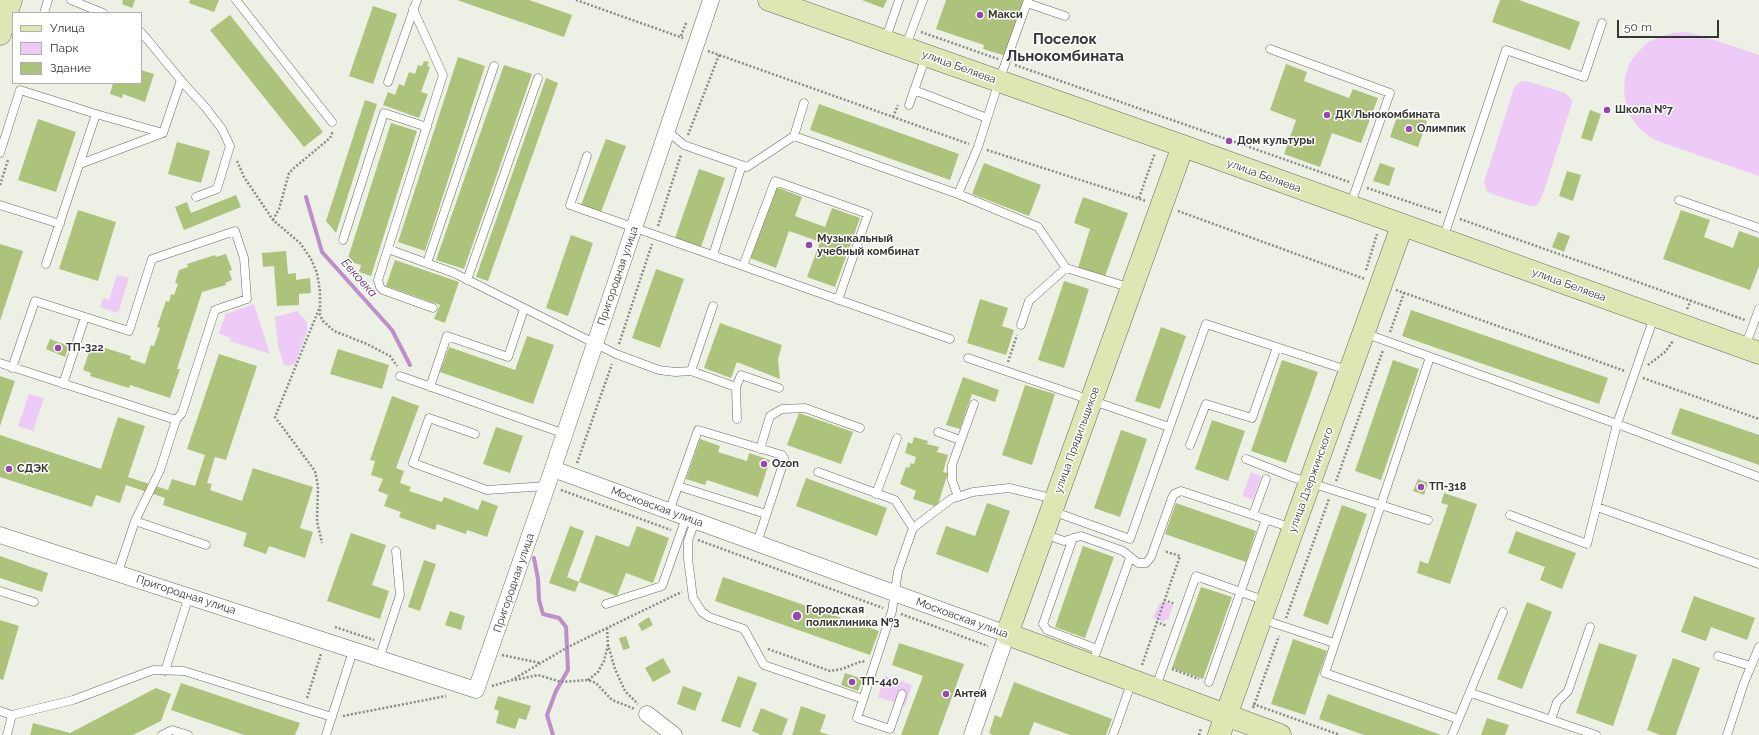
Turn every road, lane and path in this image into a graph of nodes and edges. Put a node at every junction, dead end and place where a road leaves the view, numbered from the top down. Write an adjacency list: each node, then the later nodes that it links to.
1 (11, 0): 17 (street)
2 (48, 0): 12 (lane)
3 (236, 0): 34 (lane)
4 (417, 0): 11 (lane)
5 (711, 0): 37 (street, Пригородная улица)
6 (769, 0): 19 (street, улица Беляева)
7 (899, 0): 19 (lane)
8 (923, 0): 18 (lane)
9 (77, 1): 13 (lane)
10 (1027, 2): 14 (lane); 24 (lane)
11 (413, 9): 27 (lane); 35 (lane)
12 (44, 12)
13 (100, 12)
14 (1065, 16)
15 (1602, 23): 54 (lane)
16 (142, 33): 26 (lane)
17 (0, 34)
18 (909, 39): 19 (street, улица Беляева); 22 (street, улица Беляева); 24 (path)
19 (885, 41)
20 (1270, 49): 47 (lane)
21 (719, 55): 41 (path)
22 (926, 56): 24 (street, улица Беляева); 29 (lane)
23 (494, 66): 67 (lane)
24 (1002, 71): 33 (lane); 36 (street, улица Беляева); 36 (path)
25 (538, 78): 70 (lane)
26 (181, 80): 38 (lane); 40 (lane)
27 (388, 82)
28 (21, 87): 32 (lane); 43 (lane)
29 (914, 90): 31 (lane); 33 (lane)
30 (804, 103): 39 (lane)
31 (909, 105)
32 (96, 114): 38 (lane); 45 (lane)
33 (987, 118): 48 (lane)
34 (332, 122): 56 (path)
35 (427, 127): 62 (lane); 64 (lane)
36 (1163, 128): 42 (street, улица Беляева); 47 (path); 50 (path)
37 (667, 131): 41 (lane); 59 (street, Пригородная улица)
38 (163, 133): 45 (lane)
39 (794, 136): 46 (lane); 48 (lane)
40 (230, 146): 49 (lane); 56 (path)
41 (684, 146): 46 (lane); 61 (path)
42 (1183, 146): 53 (street, улица Беляева); 72 (street, улица Прядильщиков)
43 (0, 153)
44 (587, 156): 59 (lane)
45 (80, 164): 57 (lane)
46 (742, 165): 65 (lane)
47 (1357, 185): 53 (lane); 54 (path)
48 (958, 194): 69 (lane)
49 (196, 197)
50 (1139, 198)
51 (1678, 200): 60 (lane)
52 (0, 205): 57 (lane)
53 (1349, 206): 55 (street, улица Беляева)
54 (1451, 216): 63 (lane); 75 (path)
55 (1382, 218): 58 (street, улица Беляева); 71 (path)
56 (273, 220): 76 (path)
57 (60, 224): 66 (lane)
58 (1402, 226): 63 (street, улица Беляева); 86 (street, улица Дзержинского)
59 (634, 228): 61 (lane); 89 (street, Пригородная улица)
60 (1759, 228)
61 (655, 236): 65 (lane); 92 (path)
62 (343, 240)
63 (1443, 240): 81 (street, улица Беляева)
64 (388, 249): 67 (lane); 78 (lane)
65 (713, 256): 68 (lane)
66 (46, 264)
67 (428, 264): 70 (lane)
68 (743, 266): 74 (lane); 74 (lane)
69 (1066, 268): 72 (lane); 84 (lane)
70 (467, 280): 79 (lane)
71 (1361, 286)
72 (1132, 289): 106 (street, улица Прядильщиков)
73 (1404, 293): 88 (path)
74 (838, 300): 87 (lane)
75 (1691, 300): 83 (path); 85 (path)
76 (320, 306): 101 (path); 150 (path)
77 (713, 306): 98 (lane)
78 (433, 308)
79 (524, 309): 89 (lane); 103 (lane)
80 (1759, 309): 83 (lane)
81 (1655, 316): 85 (street, улица Беляева); 100 (lane)
82 (85, 317): 96 (lane); 102 (lane); 108 (lane)
83 (1754, 323): 91 (lane)
84 (1021, 325): 97 (path)
85 (1680, 325): 91 (street, улица Беляева); 100 (path)
86 (1364, 333): 88 (lane); 99 (street, улица Дзержинского)
87 (950, 339)
88 (1386, 341): 93 (lane); 129 (path)
89 (594, 344): 92 (lane); 115 (street, Пригородная улица)
90 (1277, 347): 99 (lane); 111 (lane); 118 (lane)
91 (1752, 351)
92 (616, 354): 98 (lane); 123 (path)
93 (1430, 357): 110 (lane); 133 (lane)
94 (968, 358): 97 (lane)
95 (0, 364): 96 (lane)
96 (12, 368): 102 (lane)
97 (1006, 370): 106 (lane)
98 (690, 371): 104 (lane)
99 (1350, 372): 126 (street, улица Дзержинского)
100 (1634, 374): 110 (lane)
101 (400, 376): 103 (lane)
102 (64, 384): 108 (lane)
103 (430, 387): 115 (lane)
104 (736, 387): 105 (lane); 109 (lane)
105 (779, 388)
106 (1092, 399): 111 (lane); 134 (street, улица Прядильщиков)
107 (974, 404): 117 (lane)
108 (176, 420): 143 (lane)
109 (738, 420)
110 (1617, 424): 124 (lane); 135 (lane)
111 (1168, 427): 134 (lane)
112 (860, 428): 119 (lane)
113 (938, 432): 117 (lane)
114 (476, 434): 127 (lane)
115 (564, 434): 121 (street, Пригородная улица)
116 (897, 438): 131 (lane)
117 (960, 440): 132 (lane)
118 (1190, 445)
119 (760, 448): 128 (lane); 137 (lane)
120 (1246, 459): 126 (lane)
121 (552, 469): 123 (street, Московская улица); 127 (street, Пригородная улица)
122 (818, 472): 131 (lane)
123 (572, 476): 130 (path); 136 (street, Московская улица)
124 (1759, 477)
125 (1266, 479): 138 (lane)
126 (1310, 482): 129 (lane); 145 (street, улица Дзержинского)
127 (547, 486): 179 (street, Пригородная улица)
128 (678, 486): 136 (lane); 137 (lane)
129 (1333, 489): 133 (lane); 170 (path)
130 (566, 492)
131 (876, 494): 144 (lane)
132 (958, 497): 134 (lane); 144 (lane)
133 (1381, 504): 142 (lane); 174 (lane)
134 (1054, 505): 146 (street, улица Прядильщиков)
135 (1598, 507): 139 (lane); 155 (lane)
136 (669, 512): 140 (street, Московская улица)
137 (766, 514): 149 (lane)
138 (1253, 514): 141 (lane); 152 (lane)
139 (1510, 515)
140 (690, 519): 149 (street, Московская улица); 157 (lane); 164 (lane)
141 (1266, 519): 145 (lane); 159 (lane)
142 (1428, 520)
143 (135, 521): 151 (lane); 156 (lane)
144 (913, 528): 160 (lane)
145 (1293, 528): 165 (street, улица Дзержинского)
146 (1043, 534): 148 (lane); 173 (street, улица Прядильщиков)
147 (0, 535): 156 (street, Пригородная улица)
148 (1073, 538): 154 (lane); 181 (lane)
149 (757, 543): 160 (street, Московская улица)
150 (322, 544)
151 (206, 545)
152 (1154, 548): 154 (lane); 162 (path)
153 (396, 551): 182 (lane)
154 (1130, 558): 181 (lane)
155 (1759, 564)
156 (118, 572): 161 (street, Пригородная улица)
157 (692, 589): 172 (path); 196 (lane)
158 (0, 591): 163 (lane)
159 (1240, 592): 165 (lane); 187 (lane); 191 (lane)
160 (894, 593): 173 (street, Московская улица); 184 (lane)
161 (189, 596): 178 (street, Пригородная улица); 186 (lane)
162 (1164, 600): 166 (path); 169 (path)
163 (34, 602)
164 (606, 604)
165 (1264, 610): 170 (lane); 201 (street, улица Дзержинского)
166 (1173, 612)
167 (1503, 612): 193 (lane)
168 (1171, 619): 169 (path)
169 (1156, 622): 187 (path)
170 (1283, 626): 174 (lane); 199 (path)
171 (1590, 627): 204 (lane)
172 (606, 628): 175 (path); 183 (path)
173 (1007, 634): 181 (street, Московская улица); 210 (street, улица Прядильщиков)
174 (1334, 644): 203 (lane)
175 (608, 645): 189 (path); 198 (path)
176 (1759, 647): 185 (lane)
177 (765, 648): 184 (path)
178 (353, 651): 182 (street, Пригородная улица); 202 (lane)
179 (490, 653): 183 (path); 192 (street, Пригородная улица)
180 (1718, 656): 185 (lane)
181 (1094, 657): 190 (street, Московская улица)
182 (379, 659): 192 (street, Пригородная улица)
183 (540, 663): 188 (path)
184 (875, 666): 196 (lane)
185 (1751, 666): 216 (lane)
186 (165, 670): 200 (lane); 202 (lane)
187 (1160, 676): 190 (street, Московская улица); 191 (path); 201 (street, Московская улица)
188 (512, 680): 189 (path); 192 (path)
189 (588, 680): 198 (path)
190 (1132, 680): 211 (lane)
191 (1209, 682)
192 (476, 690)
193 (1471, 693): 203 (lane); 204 (lane)
194 (902, 694): 196 (lane)
195 (447, 696): 202 (path)
196 (863, 699)
197 (0, 711): 200 (lane)
198 (646, 714): 209 (street)
199 (1251, 714): 201 (street, Московская улица); 201 (path); 212 (street, Московская улица); 213 (path)
200 (12, 715): 205 (lane)
201 (1226, 716)
202 (332, 717): 208 (lane)
203 (1458, 719): 214 (lane)
204 (1551, 720): 215 (lane)
205 (7, 735)
206 (162, 735): 207 (lane)
207 (188, 735)
208 (326, 735)
209 (674, 735)
210 (972, 735)
211 (1113, 735)
212 (1280, 735)
213 (1340, 735)
214 (1452, 735)
215 (1596, 735)
216 (1727, 735)

